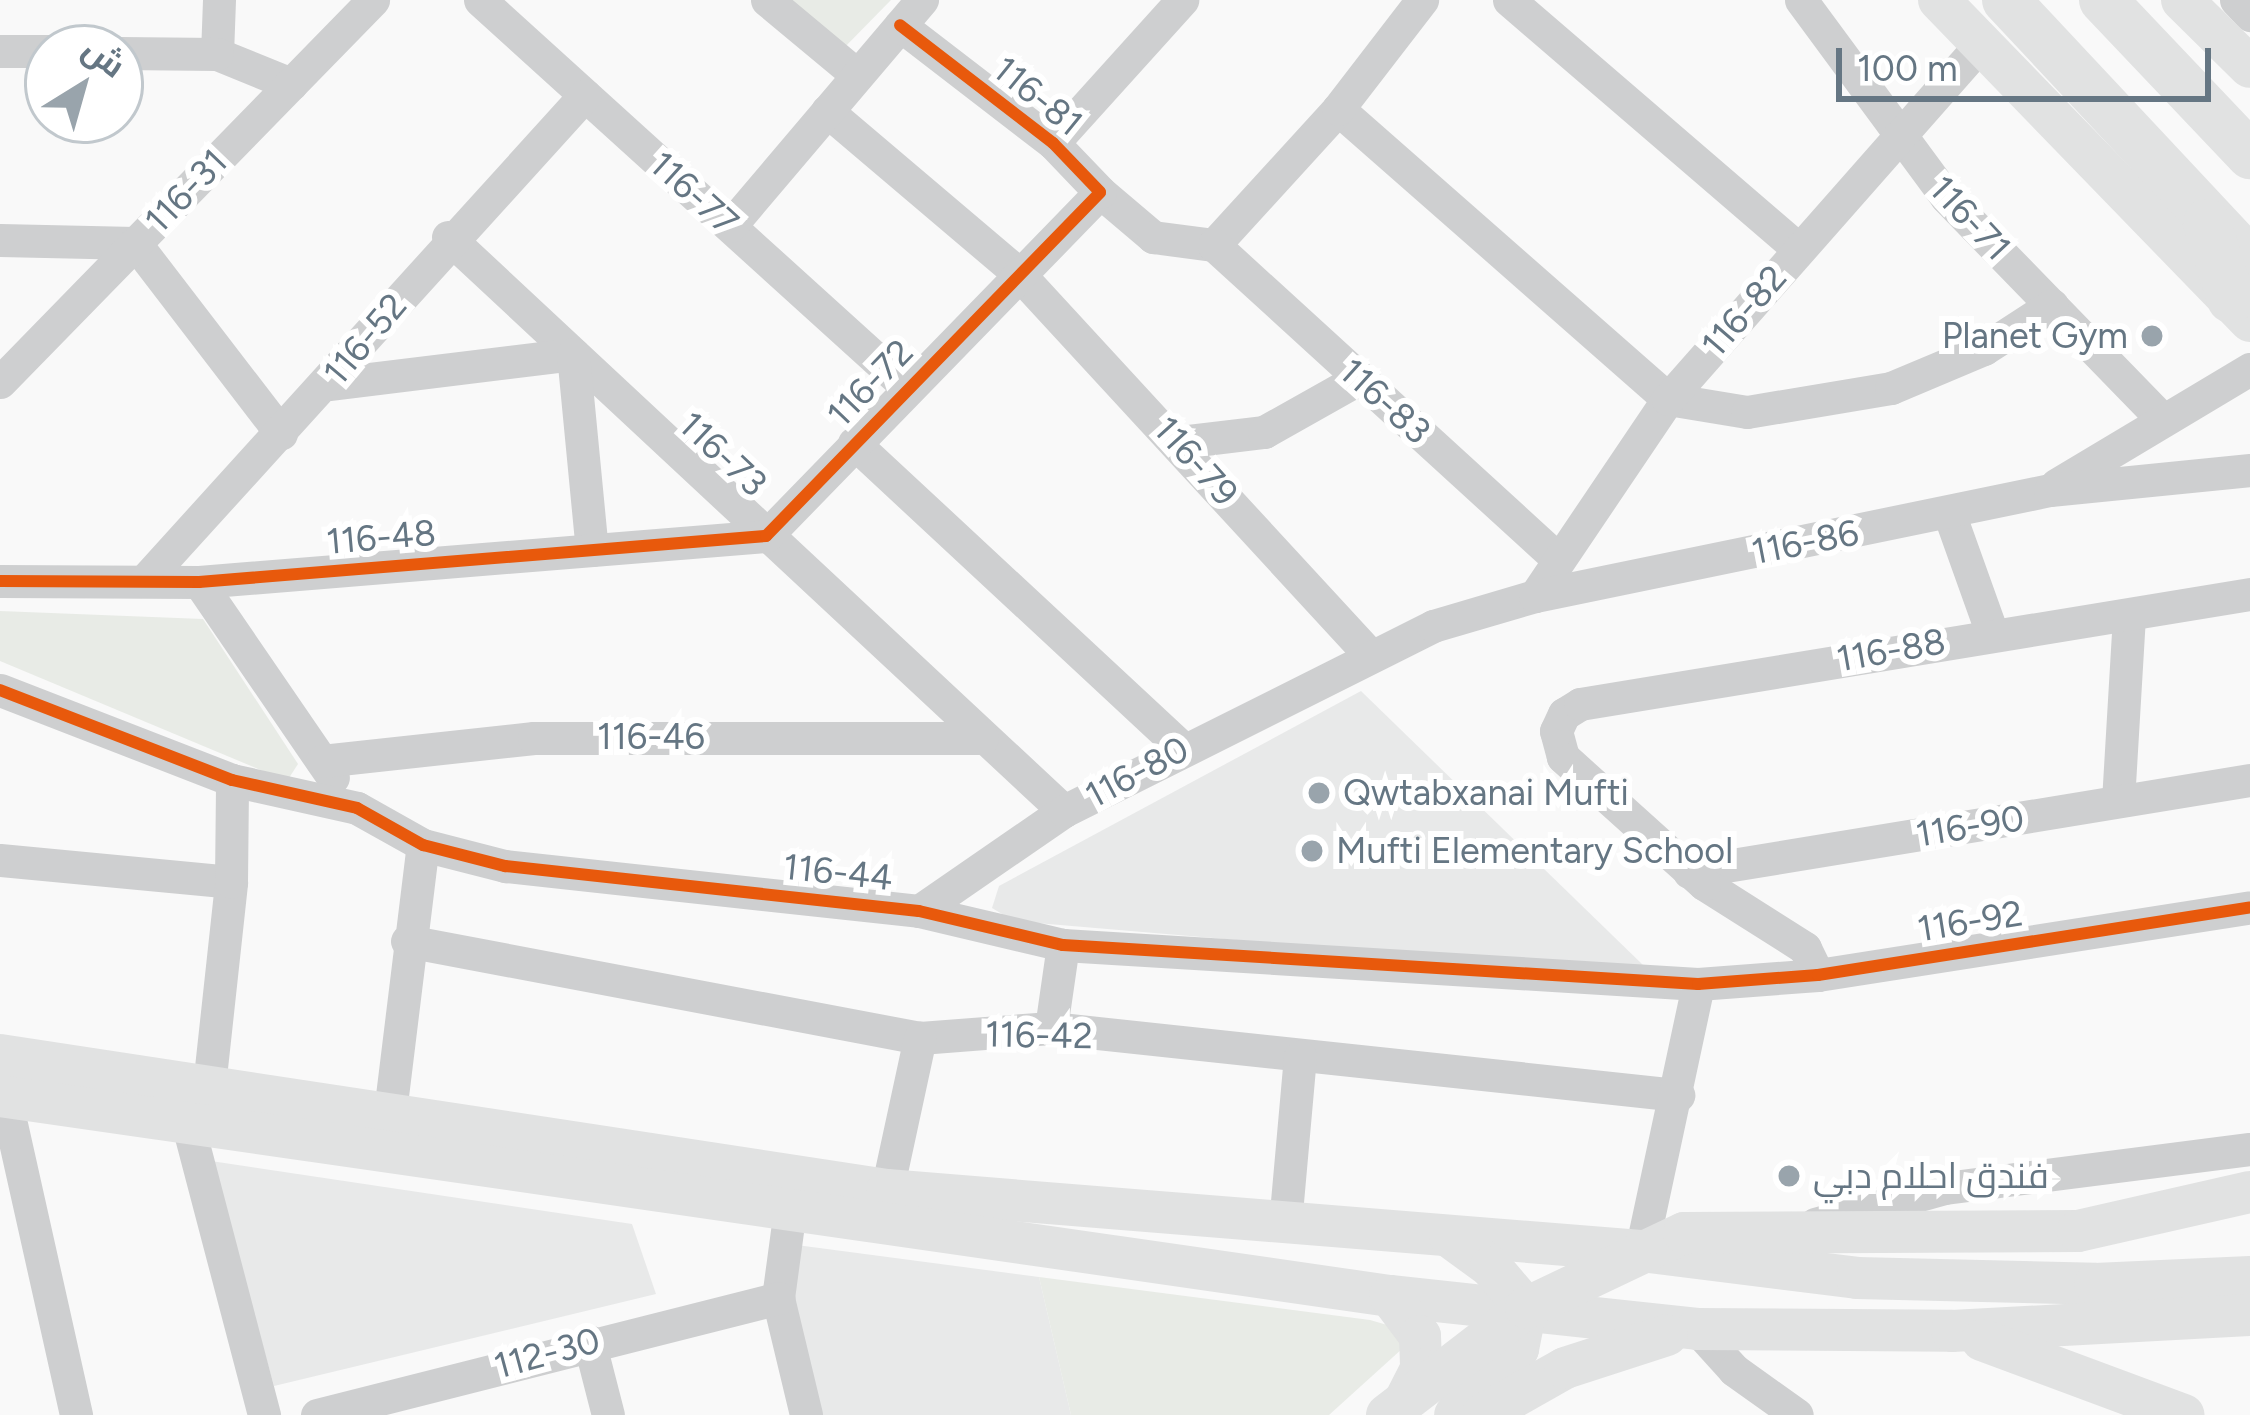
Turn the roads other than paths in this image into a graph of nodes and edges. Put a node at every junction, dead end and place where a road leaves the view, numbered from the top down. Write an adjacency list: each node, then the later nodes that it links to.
1 (219, 0): 19 (street)
2 (373, 0): 22 (street, 116-31)
3 (480, 0): 23 (street, 116-77)
4 (767, 0): 21 (street)
5 (1182, 0): 28 (street)
6 (1509, 0): 36 (street)
7 (1801, 0): 27 (street, 116-71)
8 (1939, 0): 17 (main road)
9 (2006, 0): 38 (highway)
10 (2103, 0): 29 (highway)
11 (2120, 0): 26 (highway)
12 (2182, 0): 20 (main road)
13 (2236, 0): 16 (street)
14 (1400, 7): 24 (street)
15 (911, 12): 21 (street); 28 (street, 116-81)
16 (2250, 15)
17 (1978, 46): 27 (street, 116-82); 38 (main road)
18 (144, 53): 19 (street)
19 (217, 54): 22 (street)
20 (2250, 67)
21 (857, 75): 25 (street)
22 (291, 84): 34 (street, 116-31)
23 (585, 94): 31 (street, 116-77); 32 (street, 116-52)
24 (1338, 109): 35 (street); 46 (street)
25 (827, 111): 31 (street); 37 (street, 116-79)
26 (2250, 111)
27 (1898, 134): 36 (street, 116-82); 39 (street, 116-71)
28 (1053, 143): 30 (street, 116-81)
29 (2250, 155)
30 (1100, 192): 35 (street, 116-81); 37 (street)
31 (730, 226): 45 (street, 116-77)
32 (448, 237): 40 (street, 116-73); 44 (street, 116-52)
33 (0, 241): 34 (street)
34 (135, 243): 43 (street, 116-31); 48 (street)
35 (1214, 245): 42 (street, 116-83)
36 (1798, 248): 46 (street, 116-82)
37 (1018, 273): 45 (street, 116-72); 49 (street, 116-79)
38 (2244, 294)
39 (2052, 305): 46 (street); 47 (street, 116-71)
40 (573, 355): 44 (street); 54 (street, 116-73); 55 (street)
41 (2250, 369): 47 (street)
42 (1360, 378): 49 (street); 56 (street, 116-83)
43 (0, 382)
44 (329, 384): 48 (street, 116-52)
45 (907, 387): 50 (street, 116-72)
46 (1668, 400): 56 (street, 116-82)
47 (2161, 418): 52 (street)
48 (281, 433): 58 (street, 116-52)
49 (1180, 442): 64 (street, 116-79)
50 (854, 443): 54 (street, 116-72); 67 (street)
51 (2245, 476): 52 (street, 116-86)
52 (2050, 490): 53 (street, 116-86)
53 (1949, 513): 61 (street, 116-86); 63 (street)
54 (766, 536): 55 (street, 116-48); 66 (street, 116-73)
55 (592, 550): 59 (street, 116-48)
56 (1557, 558): 61 (street, 116-82)
57 (0, 581): 58 (street, 116-48)
58 (144, 581): 59 (street, 116-48)
59 (199, 581): 68 (street)
60 (2250, 594): 62 (street, 116-88)
61 (1535, 596): 64 (street, 116-86)
62 (2129, 617): 63 (street, 116-88); 71 (street)
63 (1992, 633): 76 (street, 116-88)
64 (1368, 653): 67 (street, 116-80)
65 (0, 690): 69 (street, 116-44)
66 (982, 738): 68 (street, 116-46); 73 (street, 116-73)
67 (1181, 747): 73 (street, 116-80)
68 (322, 761): 72 (street)
69 (232, 780): 72 (street, 116-44); 77 (street)
70 (2250, 780): 71 (street, 116-90)
71 (2118, 802): 76 (street, 116-90)
72 (357, 808): 74 (street, 116-44)
73 (1064, 812): 79 (street, 116-80)
74 (423, 844): 79 (street, 116-44); 80 (street)
75 (0, 860): 77 (street)
76 (1689, 872): 82 (street)
77 (231, 882): 88 (street)
78 (2250, 907): 82 (street, 116-92)
79 (919, 911): 81 (street, 116-44)
80 (407, 941): 85 (street, 116-42); 90 (street)
81 (1063, 945): 83 (street, 116-44); 84 (street)
82 (1818, 975): 83 (street, 116-92)
83 (1699, 984): 89 (street)
84 (1051, 1028): 85 (street, 116-42); 86 (street, 116-42)
85 (920, 1038): 94 (street)
86 (1300, 1057): 89 (street, 116-42); 98 (street)
87 (2, 1083): 88 (main road); 91 (main road); 113 (street)
88 (208, 1086): 90 (main road)
89 (1678, 1095): 101 (street)
90 (390, 1112): 93 (main road)
91 (188, 1125): 93 (main road); 114 (street)
92 (2250, 1149): 99 (street)
93 (689, 1178): 94 (main road); 96 (main road)
94 (887, 1190): 98 (main road)
95 (2250, 1192): 99 (main road)
96 (790, 1209): 104 (main road); 105 (street)
97 (2250, 1219): 103 (main road)
98 (1285, 1224): 100 (main road)
99 (1792, 1230): 101 (main road)
100 (1450, 1238): 101 (main road); 106 (main road)
101 (1641, 1251): 103 (main road); 106 (main road)
102 (2250, 1277): 103 (main road)
103 (1973, 1283)
104 (1390, 1296): 106 (main road); 112 (main road)
105 (778, 1298): 110 (street, 112-30); 117 (street)
106 (1526, 1308): 108 (main road); 112 (main road); 118 (main road)
107 (2250, 1315): 109 (main road)
108 (1697, 1329): 109 (main road); 119 (main road); 120 (street)
109 (1952, 1330): 121 (main road)
110 (589, 1341): 111 (street, 112-30); 116 (street)
111 (417, 1402): 115 (street, 112-30)
112 (1396, 1407)
113 (76, 1415)
114 (263, 1415)
115 (317, 1415)
116 (608, 1415)
117 (806, 1415)
118 (1455, 1415)
119 (1482, 1415)
120 (1797, 1415)
121 (2184, 1415)

